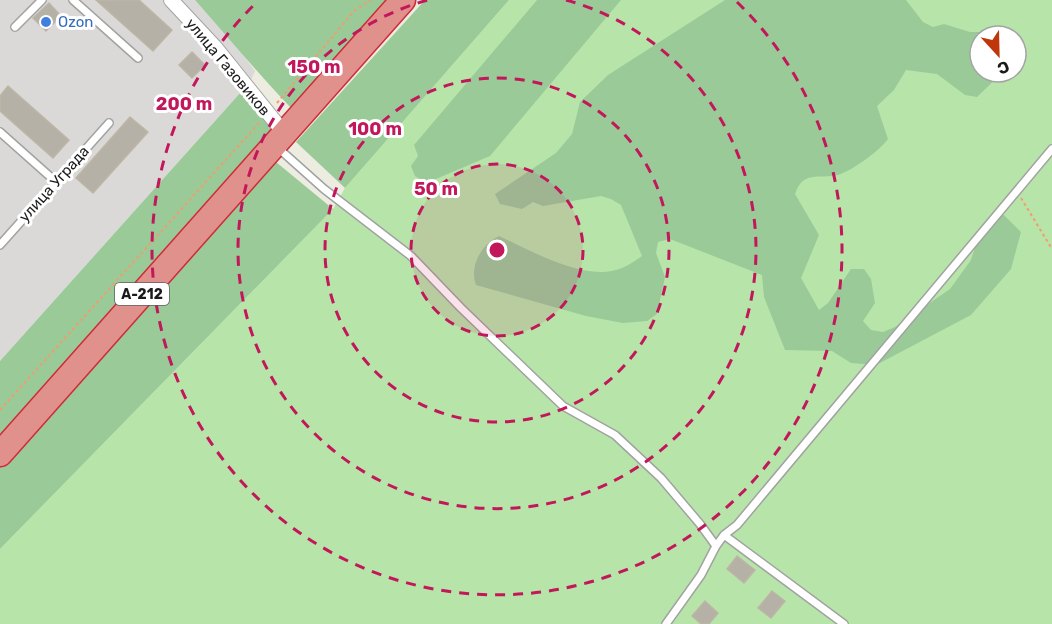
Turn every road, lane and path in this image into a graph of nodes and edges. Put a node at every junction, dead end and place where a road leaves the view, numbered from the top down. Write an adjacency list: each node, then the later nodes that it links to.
1 (42, 0): 6 (lane)
2 (73, 0): 7 (lane)
3 (171, 0): 8 (street, улица Газовиков)
4 (371, 0): 8 (path)
5 (403, 0): 11 (highway, А-212)
6 (15, 27)
7 (138, 58)
8 (268, 113): 11 (street, улица Газовиков); 17 (path)
9 (109, 123): 13 (lane, улица Уграда)
10 (0, 132): 13 (lane)
11 (280, 140): 18 (highway, А-212); 20 (lane)
12 (1052, 149): 14 (lane)
13 (56, 182): 15 (lane, улица Уграда)
14 (1017, 191): 16 (path); 19 (lane)
15 (0, 245)
16 (1052, 249)
17 (0, 410)
18 (0, 454)
19 (724, 535): 20 (lane); 22 (lane)
20 (716, 546): 21 (lane)
21 (666, 624)
22 (844, 624)

